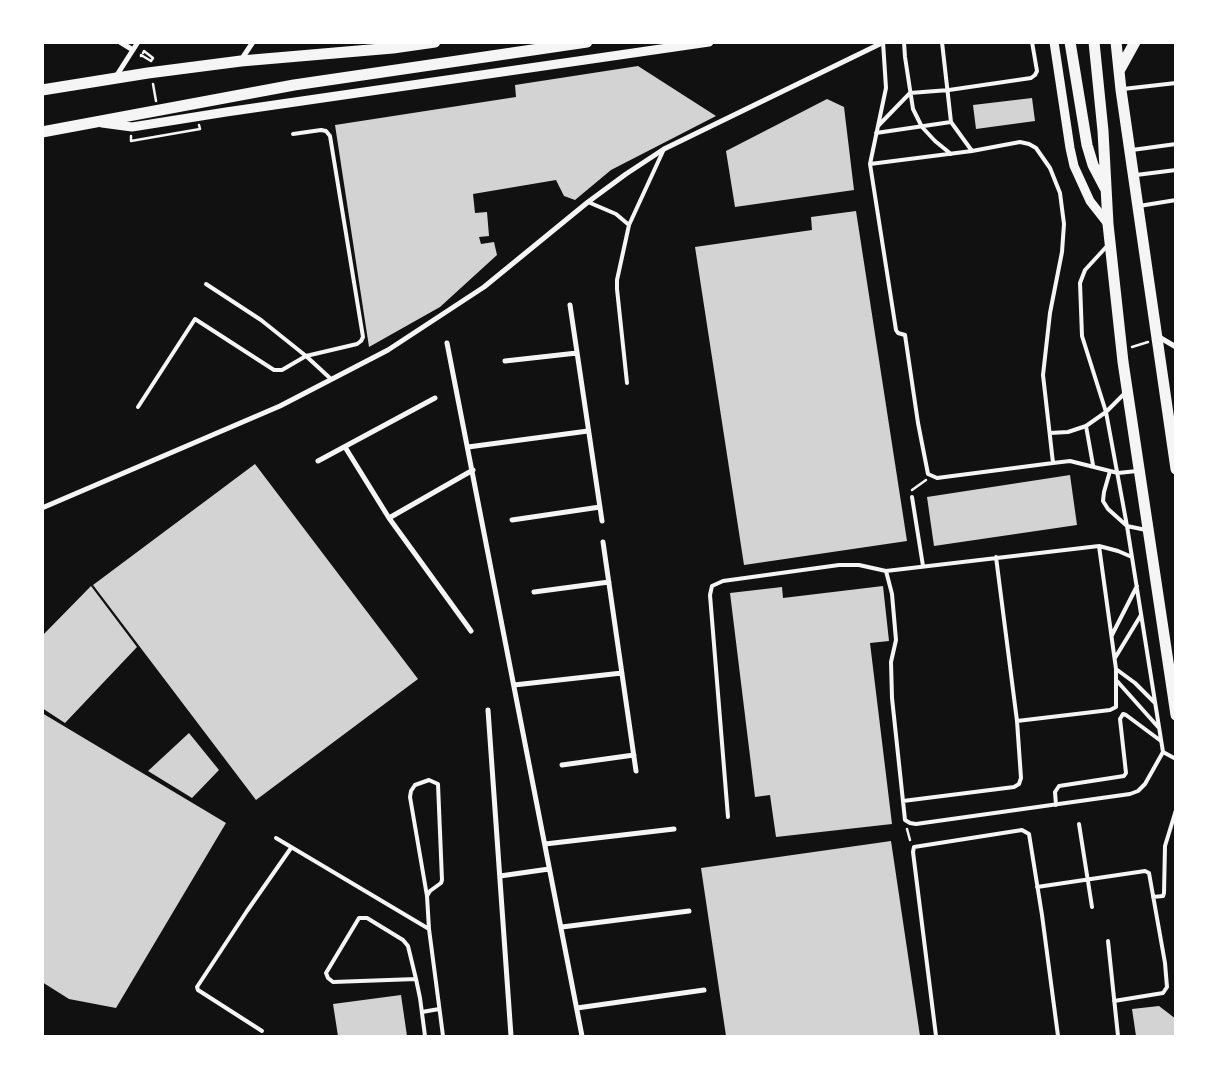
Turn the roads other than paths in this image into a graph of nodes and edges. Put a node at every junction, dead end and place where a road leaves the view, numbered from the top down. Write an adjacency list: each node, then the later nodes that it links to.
1 (120, 42): 18 (street)
2 (138, 42): 18 (street)
3 (253, 42): 19 (street)
4 (435, 42): 16 (main road)
5 (587, 42): 27 (main road)
6 (709, 42): 27 (street)
7 (904, 42): 26 (lane)
8 (942, 42): 24 (lane)
9 (1032, 42): 24 (lane)
10 (1054, 42): 46 (street)
11 (1070, 42): 42 (main road)
12 (1094, 42): 42 (main road)
13 (1116, 42): 20 (main road)
14 (1135, 42): 20 (main road)
15 (883, 43): 30 (lane); 35 (street)
16 (420, 44): 17 (main road)
17 (394, 45): 19 (main road)
18 (133, 50): 21 (street)
19 (241, 61): 21 (main road)
20 (1119, 71): 25 (main road)
21 (114, 79): 23 (main road)
22 (1176, 83): 25 (lane)
23 (42, 90)
24 (948, 90): 26 (lane); 28 (lane)
25 (1121, 90): 37 (main road)
26 (910, 93): 29 (lane); 30 (lane)
27 (96, 122): 31 (main road)
28 (951, 122): 29 (lane); 36 (lane)
29 (922, 127): 32 (lane); 38 (lane)
30 (877, 128): 32 (lane)
31 (42, 132)
32 (876, 133): 39 (lane)
33 (294, 134): 55 (lane)
34 (1176, 144): 37 (lane)
35 (664, 149): 44 (street); 47 (lane)
36 (972, 151): 38 (lane); 65 (lane)
37 (1130, 151): 41 (main road)
38 (951, 154): 39 (lane)
39 (870, 164): 69 (lane)
40 (1176, 170): 41 (lane)
41 (1134, 176): 45 (main road)
42 (1107, 191): 46 (main road)
43 (1176, 200): 45 (lane)
44 (588, 202): 47 (lane); 57 (street)
45 (1139, 206): 51 (main road)
46 (1108, 224): 48 (main road)
47 (629, 225): 58 (lane)
48 (1110, 243): 59 (main road); 62 (lane)
49 (206, 284): 55 (lane)
50 (570, 305): 54 (street)
51 (1155, 338): 53 (street); 71 (main road)
52 (447, 343): 67 (street)
53 (1176, 347)
54 (577, 353): 56 (street); 64 (street)
55 (306, 356): 57 (lane); 61 (lane)
56 (505, 361)
57 (331, 379): 77 (street)
58 (627, 383)
59 (1128, 390): 62 (lane); 74 (main road)
60 (435, 398): 66 (street)
61 (138, 407)
62 (1106, 412): 63 (lane); 75 (lane)
63 (1086, 426): 65 (lane); 70 (lane)
64 (588, 431): 67 (street); 78 (street)
65 (1050, 433): 69 (lane)
66 (345, 447): 68 (street); 79 (street)
67 (468, 447): 72 (street)
68 (318, 461)
69 (1053, 463): 70 (lane)
70 (1093, 465): 73 (lane)
71 (1176, 469)
72 (472, 470): 79 (street); 100 (street)
73 (1110, 471): 75 (lane); 82 (lane)
74 (1140, 471): 75 (lane); 83 (main road)
75 (1118, 473): 82 (lane)
76 (912, 497): 88 (lane)
77 (42, 508)
78 (600, 508): 80 (street); 81 (street)
79 (389, 518): 94 (street)
80 (512, 520)
81 (602, 521)
82 (1127, 526): 83 (lane); 87 (lane)
83 (1148, 530): 101 (main road)
84 (603, 542): 90 (street)
85 (1100, 546): 86 (lane); 87 (lane); 95 (lane)
86 (996, 557): 88 (lane); 105 (lane)
87 (1132, 557): 91 (lane)
88 (923, 566): 89 (lane)
89 (886, 571): 113 (lane); 116 (lane)
90 (609, 582): 92 (street); 98 (street)
91 (1137, 586): 93 (lane); 95 (lane)
92 (534, 592)
93 (1141, 615): 96 (lane); 102 (lane)
94 (471, 631)
95 (1112, 635): 96 (lane)
96 (1114, 660): 97 (lane)
97 (1116, 669): 99 (lane); 102 (lane)
98 (622, 673): 100 (street); 109 (street)
99 (1117, 681): 105 (lane); 106 (lane)
100 (514, 685): 120 (street)
101 (1174, 691): 104 (main road)
102 (1155, 703): 106 (lane)
103 (488, 710): 123 (street)
104 (1176, 715)
105 (1017, 721): 113 (lane)
106 (1159, 728): 107 (lane)
107 (1161, 741): 108 (lane); 114 (lane)
108 (1163, 752): 110 (lane); 114 (lane)
109 (634, 755): 111 (street); 112 (street)
110 (1176, 759)
111 (562, 765)
112 (636, 771)
113 (903, 801): 114 (lane)
114 (1056, 805)
115 (1176, 810): 127 (lane)
116 (728, 817)
117 (1080, 824): 124 (lane)
118 (674, 829): 120 (street)
119 (276, 838): 121 (lane)
120 (546, 844): 122 (street)
121 (291, 848): 131 (lane); 139 (lane)
122 (550, 869): 123 (street); 130 (street)
123 (500, 876): 142 (street)
124 (1088, 879): 125 (lane); 127 (lane); 128 (lane)
125 (1037, 887): 144 (lane); 145 (lane)
126 (427, 896): 126 (lane); 131 (lane)
127 (1153, 897): 135 (lane)
128 (1092, 907)
129 (689, 911): 130 (street)
130 (562, 927): 136 (street)
131 (428, 929): 137 (lane)
132 (1108, 941): 135 (lane)
133 (416, 979): 133 (lane); 138 (lane)
134 (704, 990): 136 (street)
135 (1114, 1000): 146 (lane)
136 (577, 1008): 143 (street)
137 (440, 1009): 138 (lane); 141 (lane)
138 (422, 1012): 140 (lane)
139 (262, 1031)
140 (425, 1036)
141 (443, 1036)
142 (511, 1036)
143 (582, 1036)
144 (936, 1036)
145 (1058, 1036)
146 (1118, 1036)

